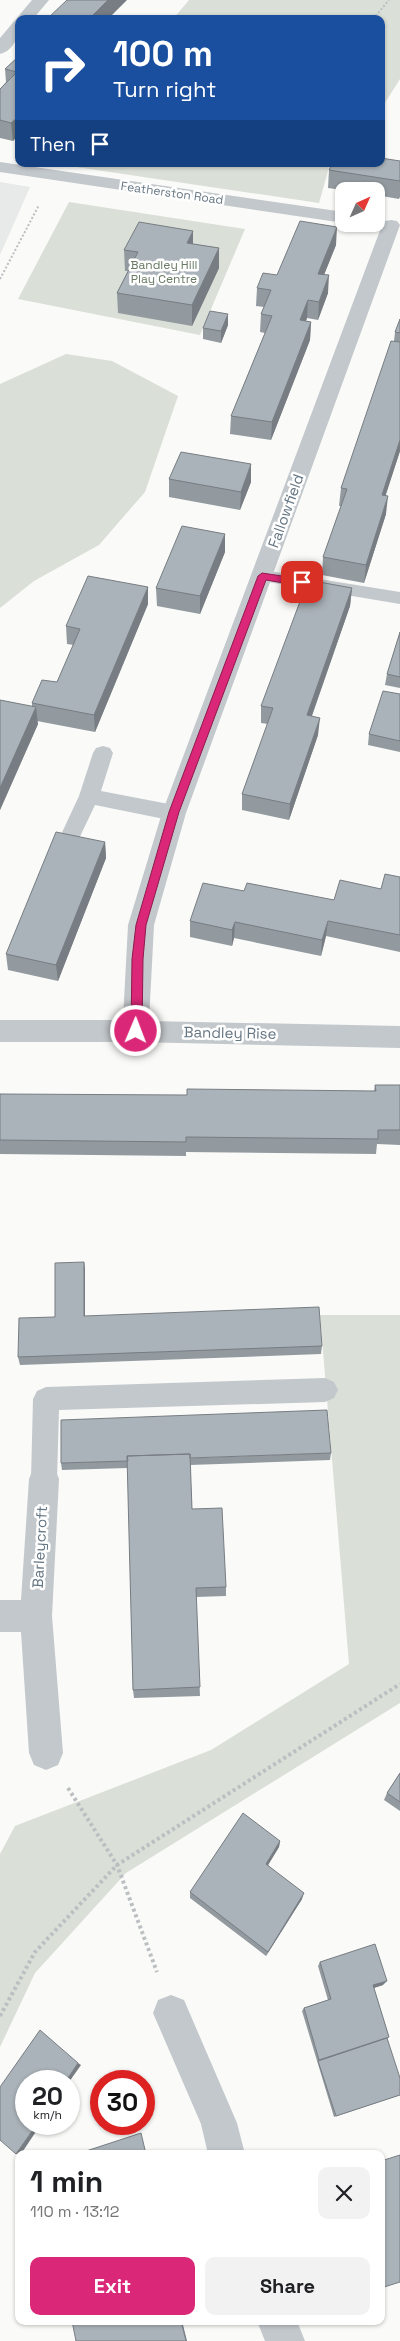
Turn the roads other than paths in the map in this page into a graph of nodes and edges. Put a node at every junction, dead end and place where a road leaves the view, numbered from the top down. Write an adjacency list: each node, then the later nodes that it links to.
1 (34, 1): 2 (street)
2 (26, 15)
3 (15, 30): 4 (street)
4 (0, 49)
5 (0, 167): 6 (street, Featherston Road)
6 (335, 217)
7 (389, 225): 8 (street, Fallowfield)
8 (262, 576): 9 (lane); 12 (street, Fallowfield)
9 (400, 598)
10 (103, 753): 11 (lane)
11 (89, 796): 12 (lane); 13 (lane)
12 (174, 812): 15 (street, Fallowfield)
13 (68, 841)
14 (0, 1031): 15 (street, Bandley Rise)
15 (136, 1031): 16 (street, Bandley Rise)
16 (400, 1037)
17 (325, 1390): 18 (lane)
18 (44, 1478): 20 (street, Barleycroft)
19 (0, 1616): 20 (street)
20 (36, 1616): 21 (street, Barleycroft)
21 (46, 1753)
22 (172, 2013): 23 (street)
23 (226, 2150)
24 (278, 2325): 25 (street)
25 (286, 2341)

